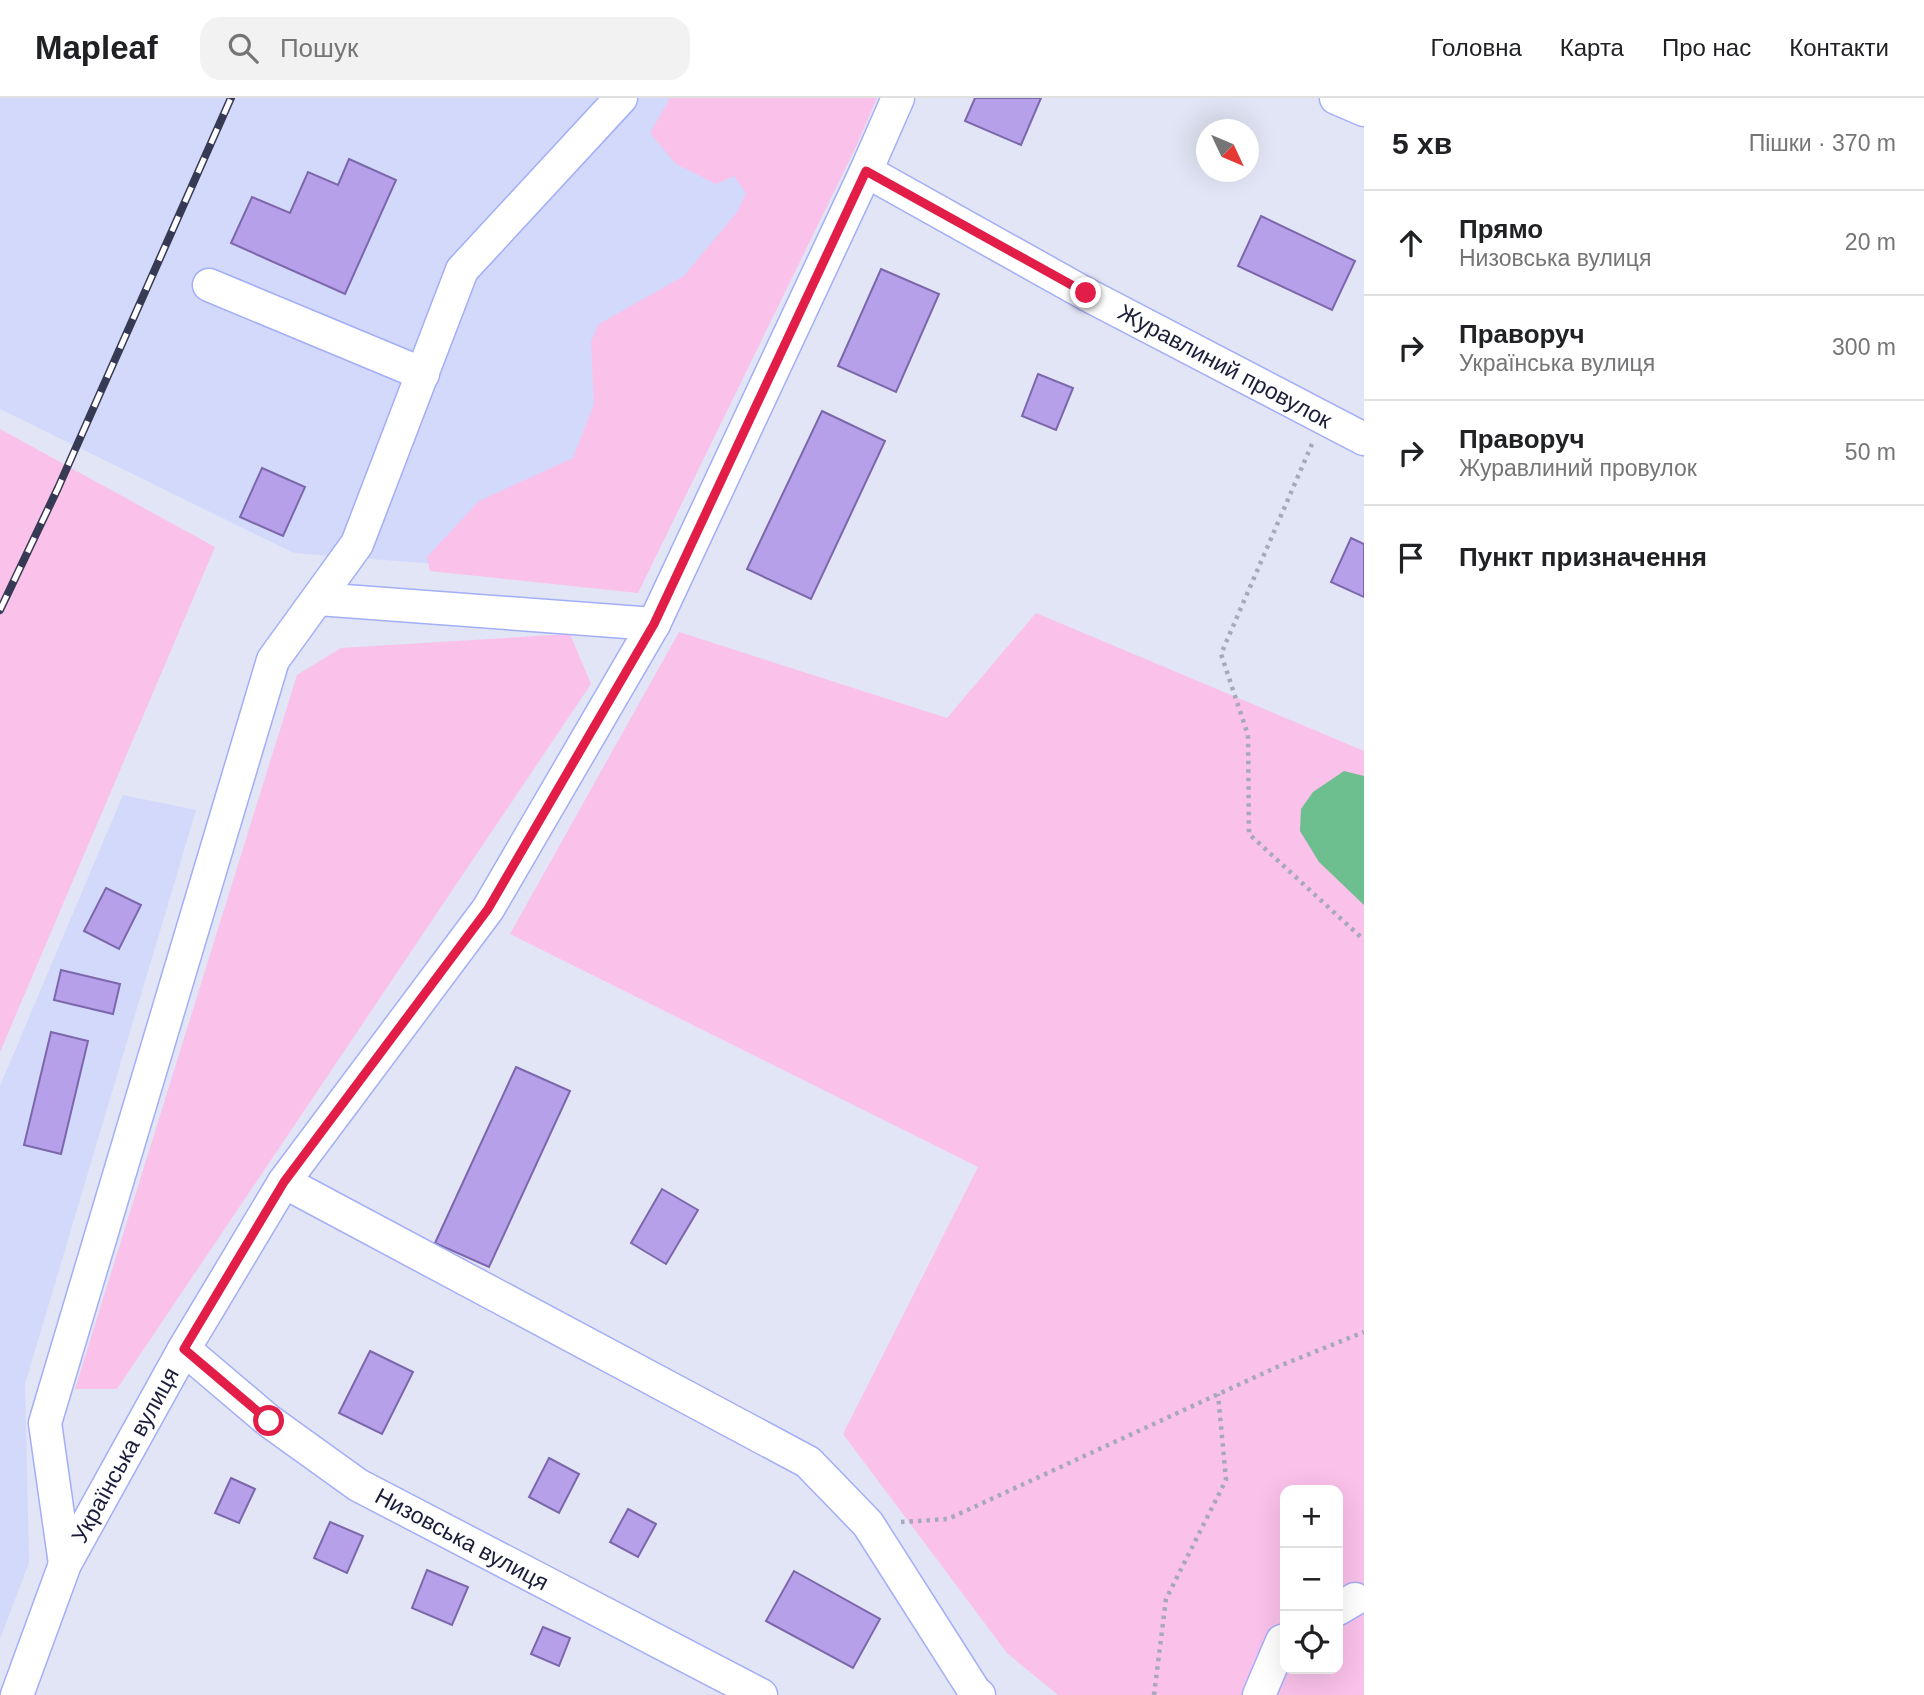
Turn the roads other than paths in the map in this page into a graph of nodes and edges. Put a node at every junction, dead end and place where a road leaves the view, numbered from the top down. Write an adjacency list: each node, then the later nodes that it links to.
1 (621, 98): 7 (street)
2 (898, 98): 5 (street, Українська вулиця)
3 (1336, 98): 4 (street)
4 (1364, 110)
5 (866, 171): 8 (street, Журавлиний провулок); 10 (street, Українська вулиця)
6 (209, 285): 7 (street)
7 (423, 374): 9 (street)
8 (1364, 439)
9 (318, 599): 10 (street); 13 (street)
10 (654, 624): 11 (street, Українська вулиця)
11 (284, 1182): 12 (street, Українська вулиця); 17 (street)
12 (184, 1349): 13 (street, Українська вулиця); 16 (street, Низовська вулиця)
13 (65, 1564): 15 (street, Українська вулиця)
14 (1280, 1646): 18 (street)
15 (17, 1695)
16 (761, 1695)
17 (979, 1695)
18 (1259, 1695)

